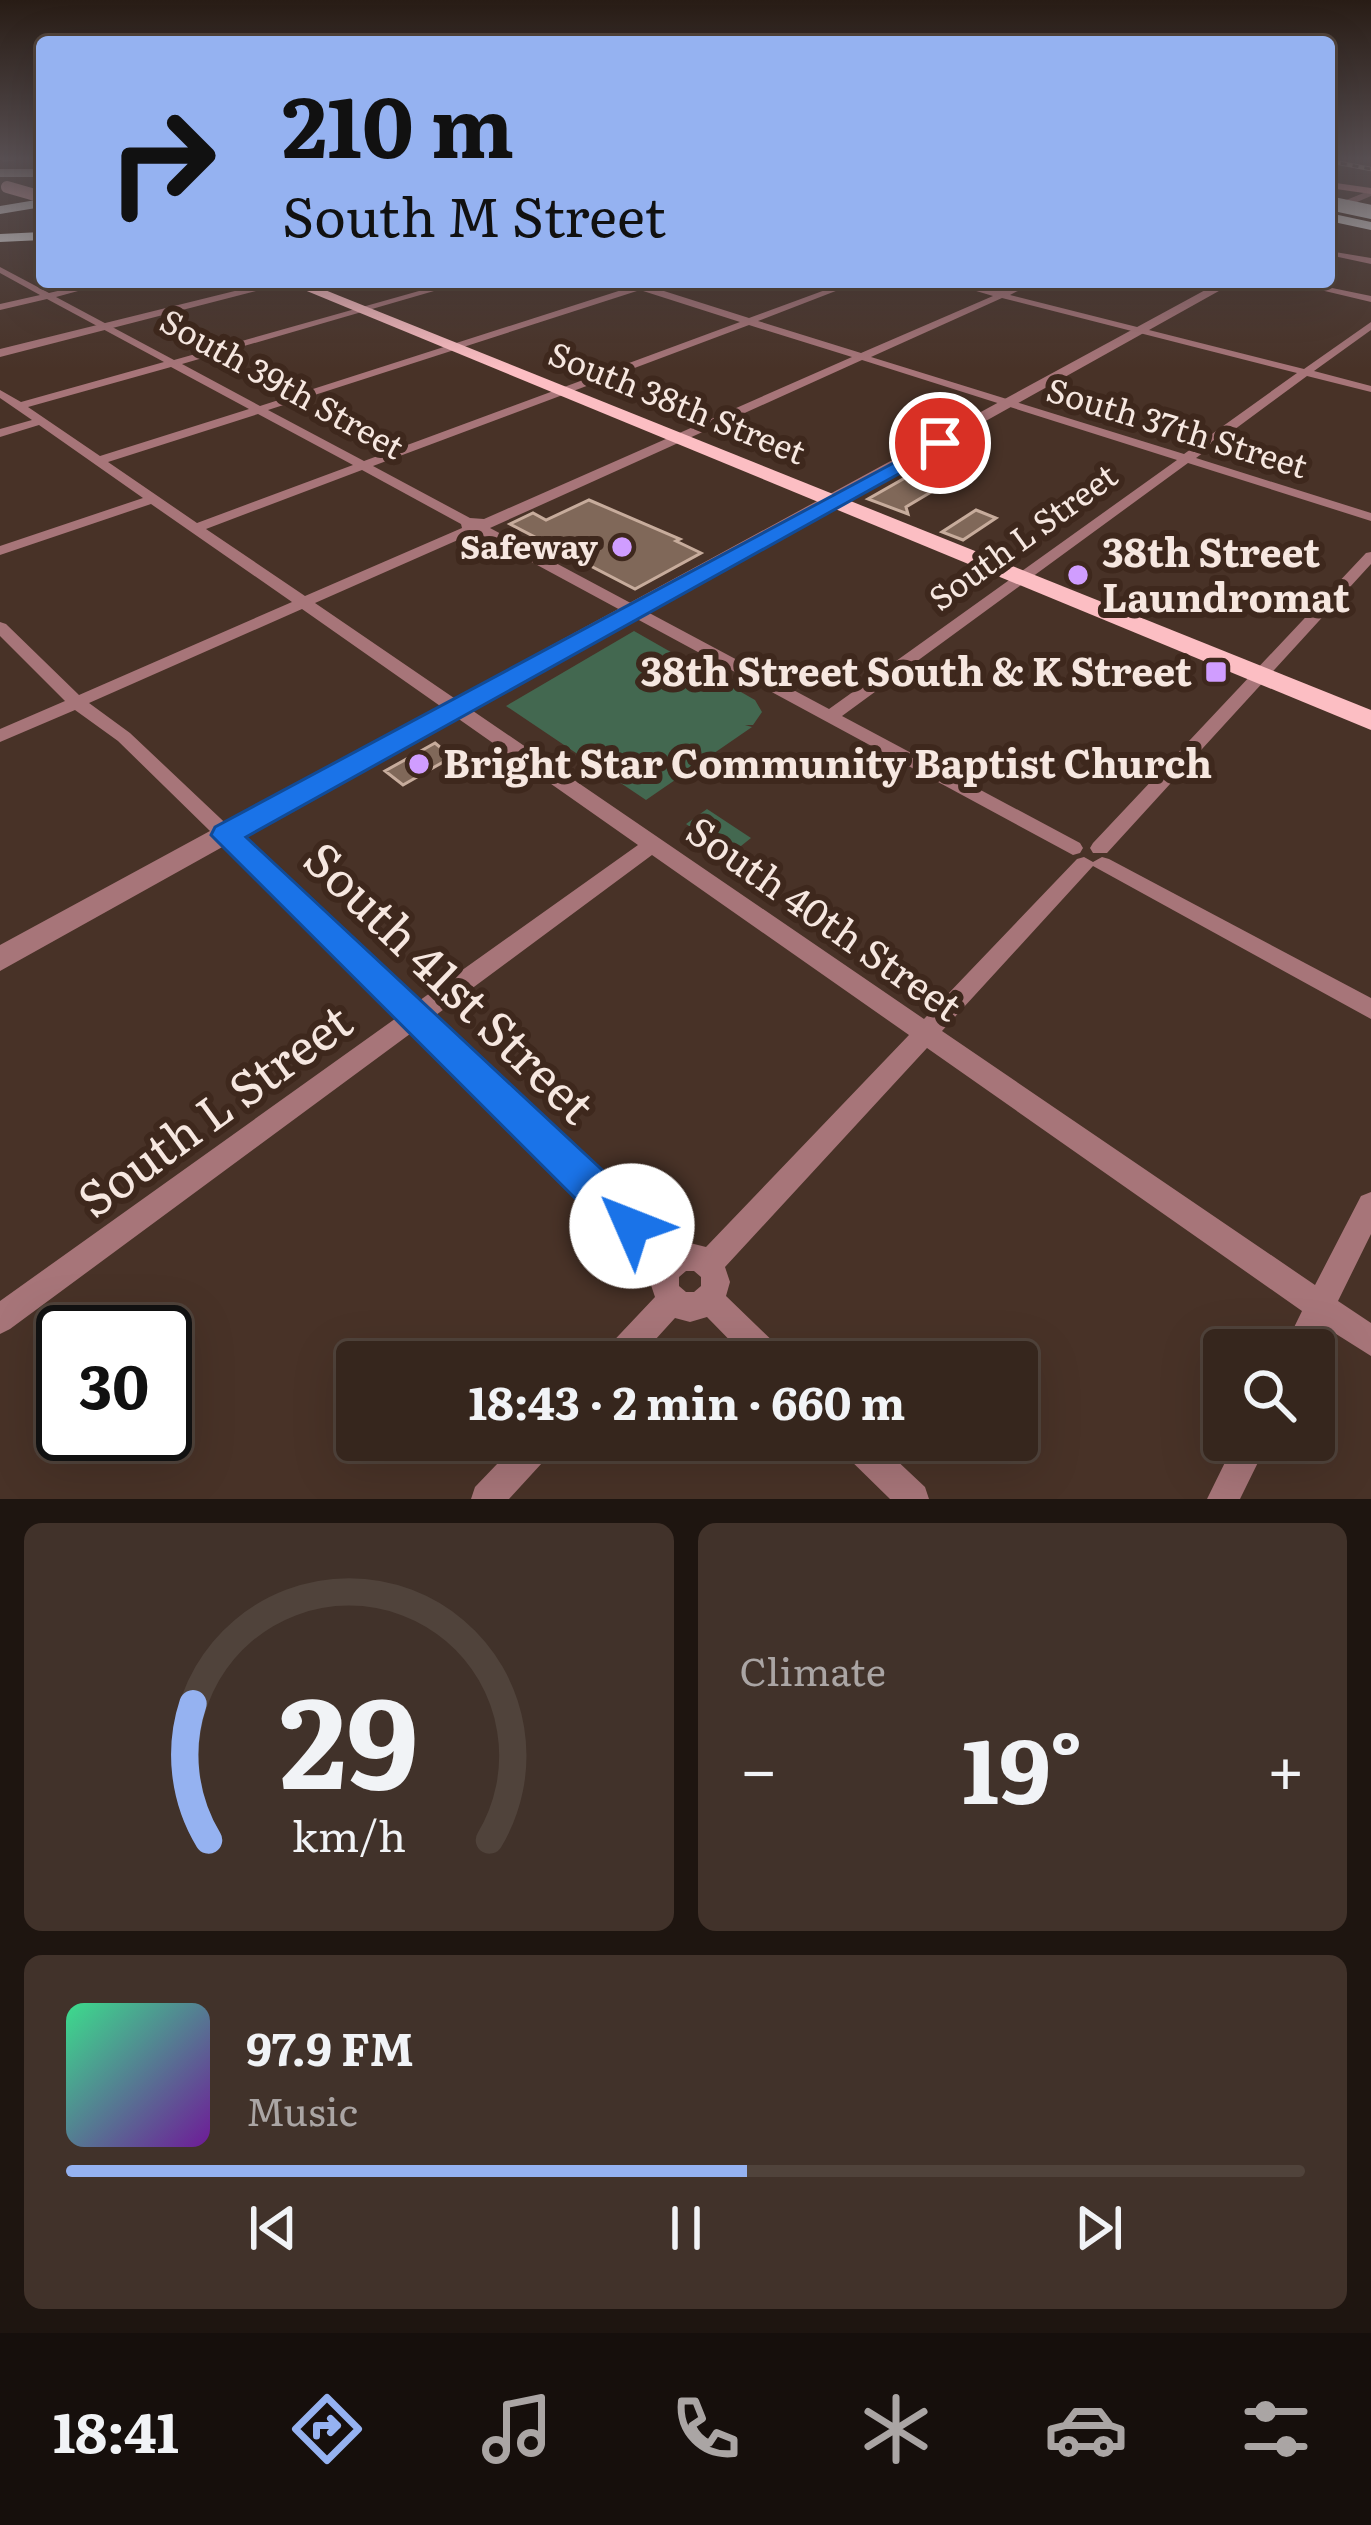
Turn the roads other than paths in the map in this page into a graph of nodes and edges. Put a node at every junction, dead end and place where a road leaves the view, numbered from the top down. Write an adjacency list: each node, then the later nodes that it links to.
1 (36, 236): 2 (highway)
2 (0, 238)
3 (1335, 254): 4 (street)
4 (1371, 261)
5 (0, 270): 18 (street, South 39th Street)
6 (82, 288): 18 (street)
7 (265, 288): 24 (street)
8 (304, 288): 21 (main road, South 38th Street)
9 (440, 288): 21 (street)
10 (637, 288): 26 (street)
11 (643, 288): 22 (street, South 37th Street)
12 (839, 288): 22 (street)
13 (974, 288): 17 (street)
14 (1018, 288): 17 (street)
15 (1218, 288): 25 (street)
16 (1319, 288): 19 (street)
17 (1002, 295): 25 (street); 28 (street)
18 (49, 296): 20 (street); 24 (street, South 39th Street)
19 (1371, 299)
20 (0, 307)
21 (361, 310): 26 (main road, South 38th Street); 29 (street)
22 (748, 322): 28 (street, South 37th Street); 33 (street)
23 (1371, 325): 30 (street, South L Street)
24 (108, 327): 27 (street); 29 (street, South 39th Street)
25 (1144, 332): 30 (street); 34 (street)
26 (452, 347): 33 (main road, South 38th Street); 36 (street)
27 (0, 353)
28 (861, 357): 34 (street, South 37th Street); 39 (street)
29 (175, 362): 35 (street); 36 (street, South 39th Street)
30 (1307, 373): 31 (street); 40 (street, South L Street)
31 (1371, 389)
32 (0, 392): 35 (street, South 40th Street)
33 (561, 392): 39 (main road, South 38th Street); 42 (street)
34 (1011, 404): 40 (street, South 37th Street); 44 (street)
35 (20, 406): 37 (street, South 40th Street)
36 (260, 409): 41 (street); 42 (street, South 39th Street)
37 (41, 421): 38 (street); 41 (street, South 40th Street)
38 (0, 433)
39 (676, 438): 44 (main road, South 38th Street); 46 (street)
40 (1187, 459): 45 (street, South 37th Street); 50 (street, South L Street)
41 (98, 461): 43 (street, South 40th Street)
42 (364, 466): 46 (street, South 39th Street); 47 (street)
43 (153, 499): 47 (street, South 40th Street); 48 (street)
44 (833, 502): 50 (main road, South 38th Street); 52 (street)
45 (1371, 517)
46 (477, 526): 51 (street); 52 (street, South 39th Street)
47 (196, 528): 51 (street, South 40th Street)
48 (0, 551)
49 (1371, 556): 54 (street)
50 (1022, 579): 54 (main road, South 38th Street); 57 (street, South L Street)
51 (303, 602): 55 (street); 56 (street, South 40th Street)
52 (635, 612): 56 (street); 57 (street, South 39th Street)
53 (0, 627): 55 (street, South 41st Street)
54 (1259, 676): 58 (main road, South 38th Street); 62 (street)
55 (77, 703): 59 (street); 60 (street, South 41st Street)
56 (456, 708): 60 (street); 61 (street, South 40th Street)
57 (830, 717): 62 (street, South 39th Street)
58 (1371, 722)
59 (0, 736)
60 (226, 835): 63 (street); 65 (street, South 41st Street)
61 (653, 844): 65 (street, South L Street); 66 (street, South 40th Street)
62 (1090, 856): 64 (street, South 39th Street); 66 (street)
63 (0, 959)
64 (1371, 1009)
65 (416, 1017): 68 (street, South 41st Street); 73 (street, South L Street)
66 (925, 1033): 69 (street); 72 (street, South 40th Street)
67 (1371, 1205): 72 (street)
68 (672, 1264): 69 (street); 71 (street)
69 (708, 1264): 70 (street)
70 (709, 1299): 71 (street); 76 (street)
71 (672, 1300): 75 (street)
72 (1320, 1306): 74 (street); 77 (street, South 40th Street)
73 (0, 1318)
74 (1308, 1329)
75 (634, 1341)
76 (751, 1341)
77 (1371, 1341)
78 (522, 1461): 81 (street)
79 (874, 1461): 82 (street)
80 (1242, 1461): 83 (street)
81 (487, 1499)
82 (913, 1499)
83 (1223, 1499)

